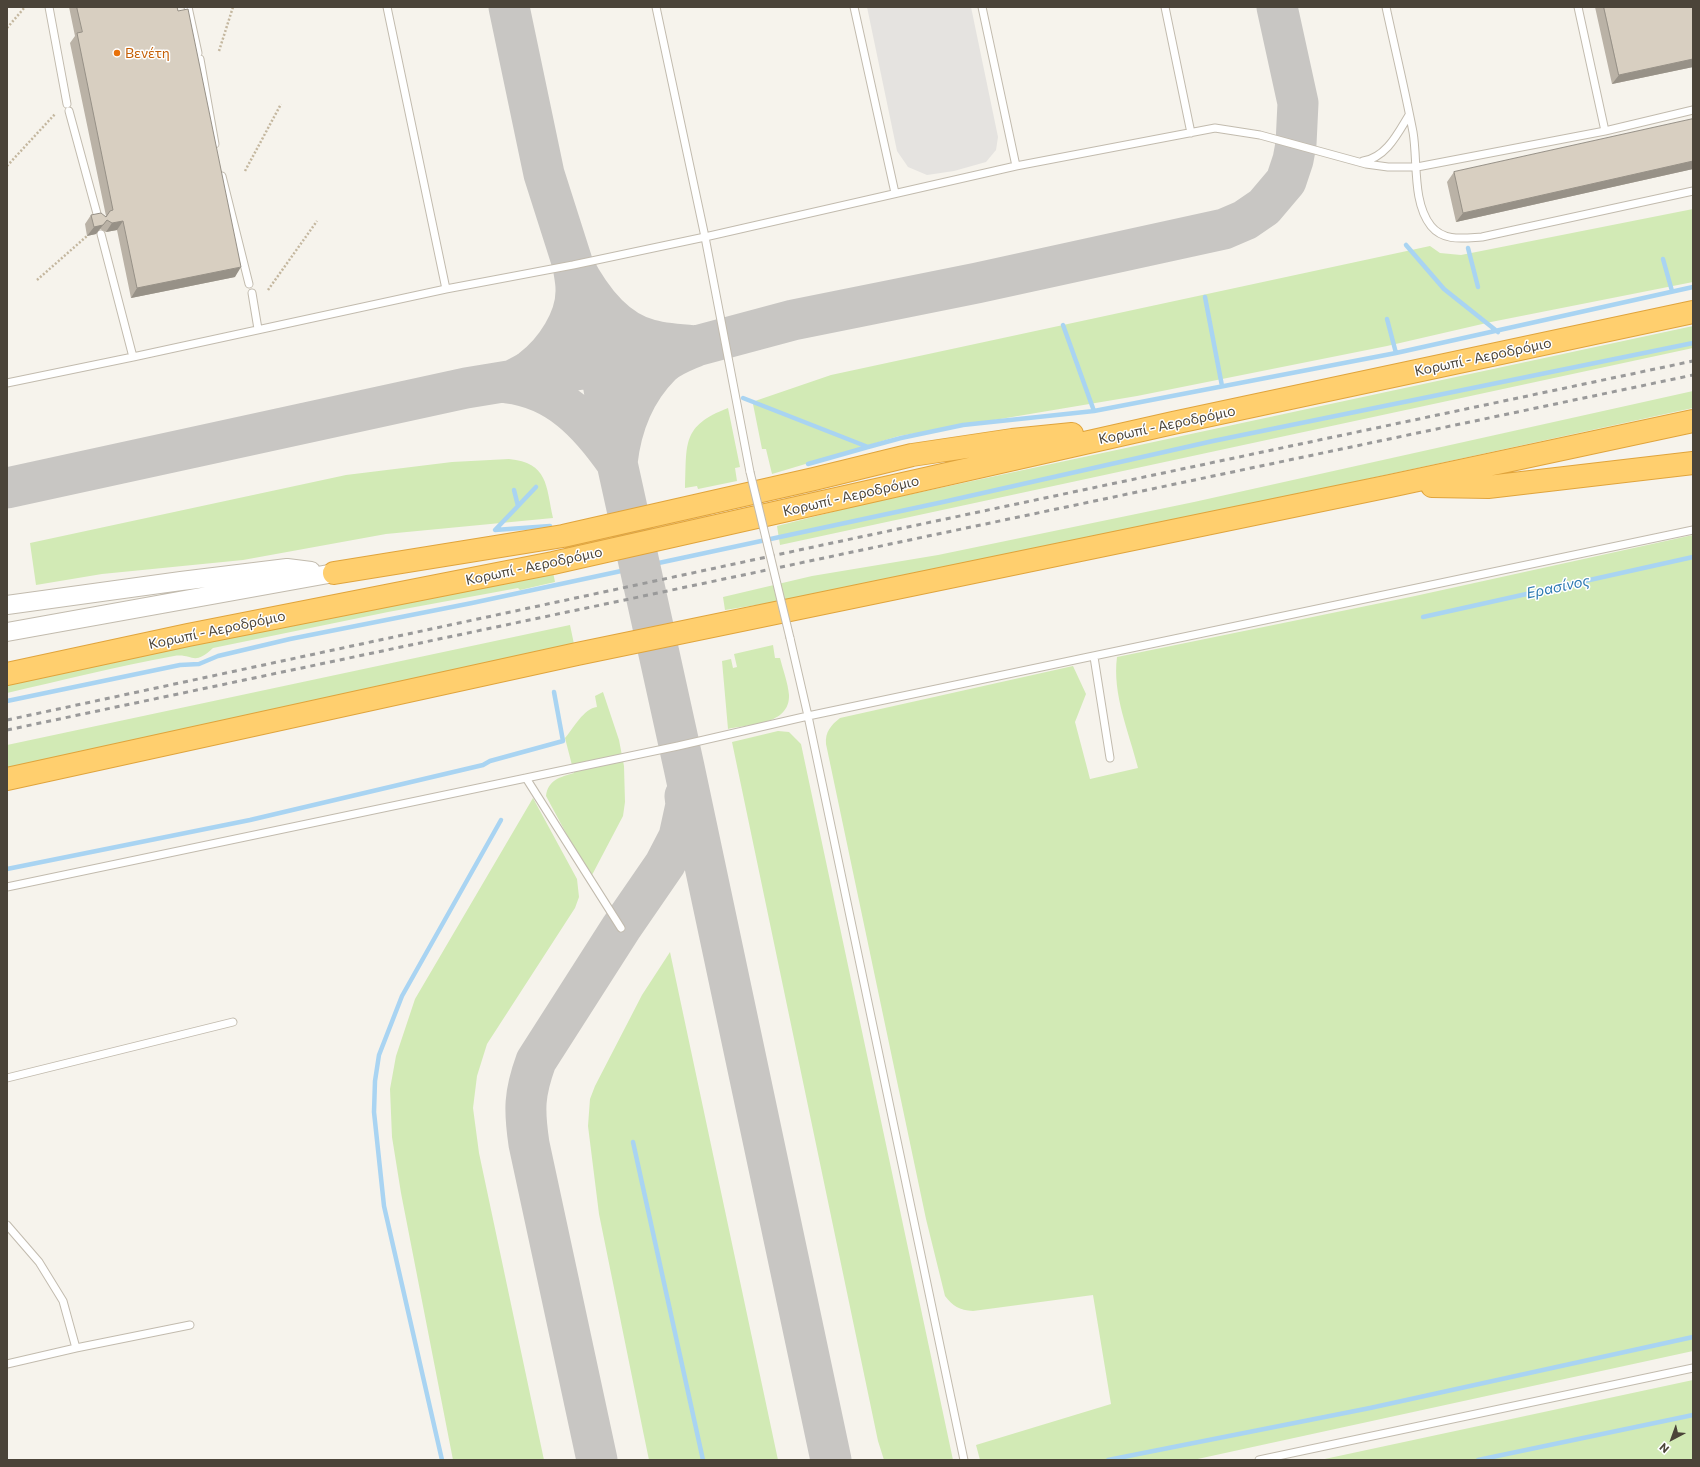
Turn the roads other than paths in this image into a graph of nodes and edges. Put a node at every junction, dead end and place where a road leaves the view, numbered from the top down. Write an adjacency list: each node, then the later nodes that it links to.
1 (49, 7): 21 (lane)
2 (188, 7): 14 (lane)
3 (387, 7): 25 (lane)
4 (656, 7): 23 (lane)
5 (854, 7): 20 (lane)
6 (982, 7): 16 (lane)
7 (1165, 7): 13 (lane)
8 (1386, 7): 11 (lane)
9 (1578, 7): 12 (lane)
10 (1693, 110): 12 (lane)
11 (1409, 115): 15 (lane); 17 (lane)
12 (1605, 131): 17 (lane)
13 (1191, 133): 15 (lane); 16 (lane)
14 (217, 152)
15 (1356, 161): 17 (lane)
16 (1016, 166): 20 (lane)
17 (1417, 167): 19 (lane)
18 (222, 176): 24 (lane)
19 (1693, 192)
20 (894, 193): 23 (lane)
21 (99, 221)
22 (101, 234): 31 (lane)
23 (705, 237): 25 (lane); 43 (lane, bridge)
24 (249, 284)
25 (446, 289): 30 (lane)
26 (252, 293): 30 (lane)
27 (1693, 297): 29 (highway)
28 (1693, 312): 29 (highway, Κορωπί - Αεροδρόμιο)
29 (1638, 324): 34 (highway, Κορωπί - Αεροδρόμιο)
30 (258, 329): 31 (lane)
31 (133, 357): 32 (lane)
32 (7, 383)
33 (1693, 421): 36 (highway)
34 (1173, 423): 38 (highway); 42 (highway, Κορωπί - Αεροδρόμιο)
35 (1693, 463): 36 (highway)
36 (1390, 486): 46 (highway)
37 (1693, 530): 41 (lane)
38 (334, 573): 39 (street); 40 (street)
39 (7, 605)
40 (7, 632)
41 (1094, 656): 43 (lane); 44 (lane)
42 (7, 674)
43 (808, 716): 45 (lane); 56 (lane)
44 (1110, 758)
45 (526, 778): 47 (lane); 48 (lane)
46 (7, 779)
47 (7, 887)
48 (621, 928)
49 (233, 1022): 50 (lane)
50 (7, 1078)
51 (7, 1225): 53 (lane)
52 (190, 1324): 53 (lane)
53 (76, 1348): 54 (lane)
54 (7, 1364)
55 (1693, 1368): 57 (lane)
56 (964, 1460)
57 (1259, 1460)

